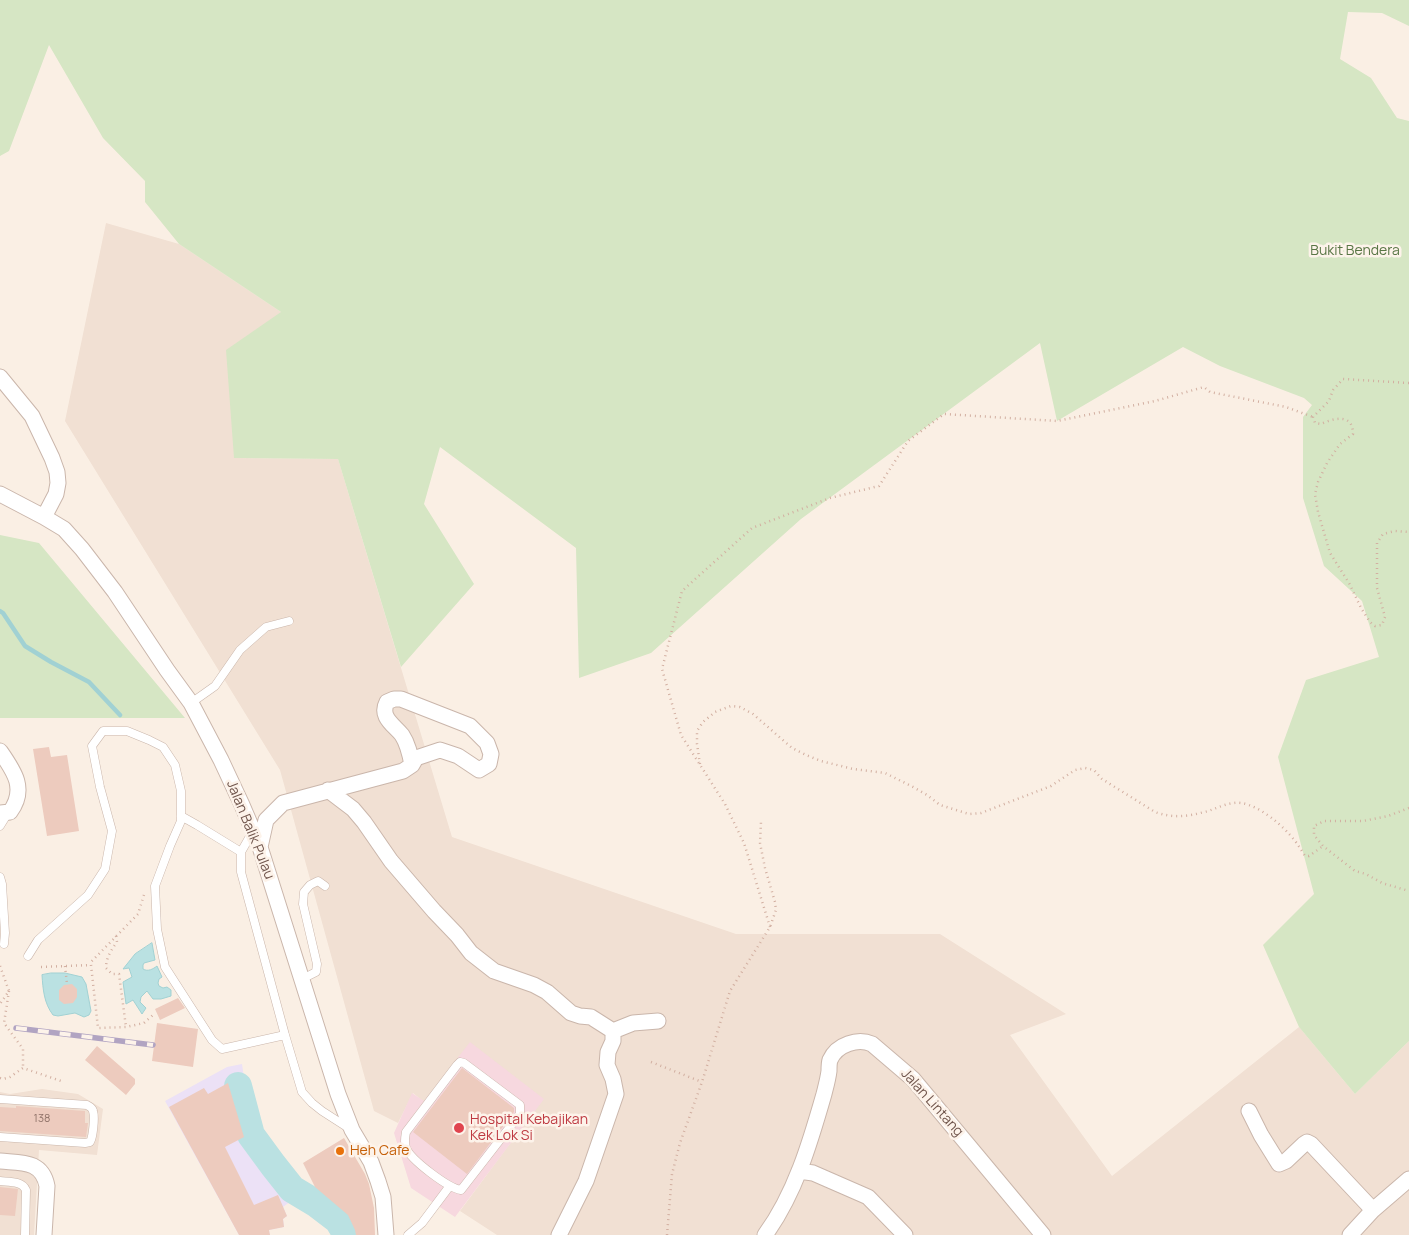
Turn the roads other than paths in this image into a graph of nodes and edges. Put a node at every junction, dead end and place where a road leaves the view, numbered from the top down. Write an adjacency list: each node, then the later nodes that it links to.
1 (0, 377): 3 (street)
2 (0, 494): 3 (street, Jalan Balik Pulau)
3 (44, 517): 5 (street, Jalan Balik Pulau)
4 (289, 620): 5 (lane)
5 (191, 704): 12 (street, Jalan Balik Pulau)
6 (0, 751): 9 (street)
7 (412, 765): 7 (street); 8 (street)
8 (328, 790): 13 (street); 21 (street)
9 (5, 812): 11 (lane)
10 (181, 816): 14 (lane); 18 (lane); 22 (lane)
11 (0, 826)
12 (253, 831): 13 (street, Jalan Balik Pulau); 14 (lane)
13 (260, 847): 19 (street, Jalan Balik Pulau)
14 (241, 852): 22 (lane)
15 (0, 877): 17 (lane)
16 (325, 886): 19 (lane)
17 (4, 944)
18 (28, 956)
19 (302, 979): 25 (street, Jalan Balik Pulau)
20 (658, 1021): 21 (street)
21 (613, 1031): 37 (street)
22 (285, 1035): 25 (lane)
23 (0, 1099): 26 (lane)
24 (1249, 1111): 32 (street)
25 (352, 1130): 35 (street, Jalan Balik Pulau)
26 (0, 1136)
27 (0, 1161): 34 (street)
28 (799, 1171): 38 (street, Jalan Lintang); 39 (street); 40 (street, Jalan Lintang)
29 (1409, 1179): 32 (street)
30 (0, 1181): 33 (lane)
31 (450, 1187): 31 (lane); 36 (lane)
32 (1373, 1210): 41 (street)
33 (26, 1235)
34 (44, 1235)
35 (386, 1235)
36 (408, 1235)
37 (558, 1235)
38 (765, 1235)
39 (905, 1235)
40 (1043, 1235)
41 (1350, 1235)

